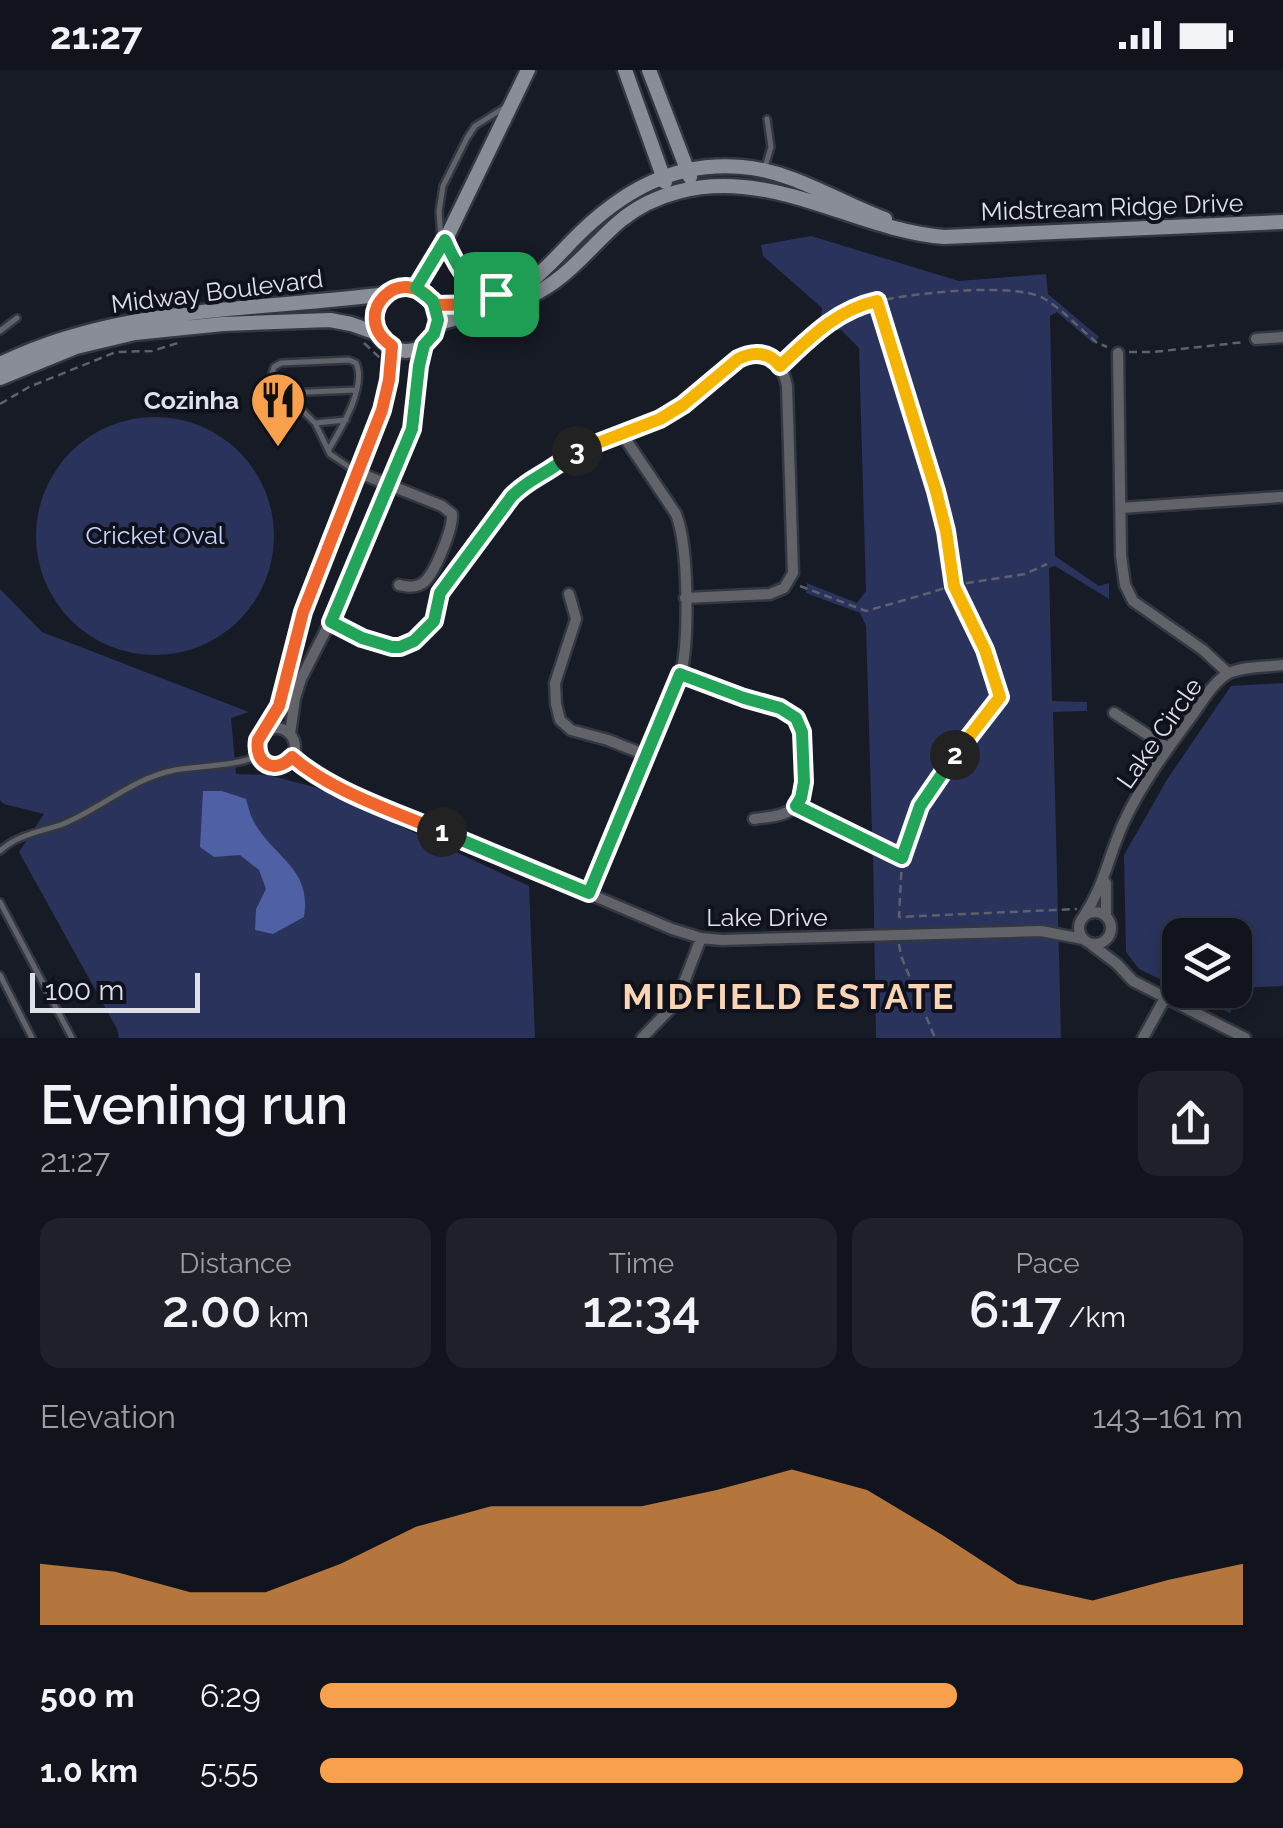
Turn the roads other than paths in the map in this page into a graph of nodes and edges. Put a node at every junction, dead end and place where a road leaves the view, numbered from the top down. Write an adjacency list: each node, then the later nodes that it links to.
1 (528, 70): 4 (street)
2 (625, 70): 8 (street)
3 (649, 70): 6 (street)
4 (514, 101): 13 (street); 13 (lane)
5 (768, 119): 7 (lane)
6 (688, 170): 7 (street, Midstream Ridge Drive); 8 (street, Midstream Ridge Drive); 9 (street)
7 (764, 170): 12 (street, Midstream Ridge Drive)
8 (662, 178): 10 (street); 16 (street, Midstream Ridge Drive)
9 (694, 187): 10 (street, Midstream Ridge Drive); 12 (street, Midstream Ridge Drive)
10 (669, 194): 18 (street, Midstream Ridge Drive)
11 (1283, 222): 12 (street, Midstream Ridge Drive)
12 (944, 238)
13 (443, 244): 14 (street)
14 (416, 288): 15 (street, Midway Boulevard); 16 (street)
15 (386, 294): 20 (street); 26 (street, Midway Boulevard)
16 (435, 305): 18 (street)
17 (17, 318): 19 (lane)
18 (438, 324): 23 (street)
19 (0, 331)
20 (378, 334): 24 (street, Midway Boulevard); 27 (street, Midway Boulevard)
21 (1283, 336): 22 (street)
22 (1256, 339)
23 (424, 345): 24 (street); 36 (street)
24 (392, 346): 35 (street)
25 (1118, 352): 38 (street)
26 (0, 364)
27 (0, 378)
28 (355, 390): 29 (lane); 29 (lane); 30 (lane)
29 (285, 393): 31 (lane)
30 (346, 420): 31 (lane); 33 (lane)
31 (315, 423): 33 (lane)
32 (622, 434): 34 (street); 41 (street); 41 (street)
33 (328, 450): 35 (lane)
34 (566, 456)
35 (357, 472): 36 (street); 46 (street)
36 (390, 485): 39 (street); 47 (street)
37 (1281, 497): 38 (street)
38 (1121, 508): 43 (street)
39 (399, 585)
40 (569, 594): 49 (street)
41 (685, 598): 44 (street)
42 (1283, 666): 43 (street, Lake Circle)
43 (1228, 673): 48 (street, Lake Circle)
44 (680, 674): 49 (street); 52 (street)
45 (1114, 713): 48 (street)
46 (262, 734): 47 (street); 50 (street)
47 (290, 734): 51 (street)
48 (1168, 748): 54 (street, Lake Circle)
49 (646, 755): 55 (street)
50 (259, 756): 51 (street); 53 (lane)
51 (292, 757): 55 (street, Lake Drive)
52 (754, 819)
53 (0, 851)
54 (1108, 872): 57 (street, Lake Circle); 58 (street, Lake Circle)
55 (589, 893): 60 (street, Lake Drive)
56 (0, 902): 69 (lane)
57 (1085, 915): 58 (street); 59 (street, Lake Drive); 62 (street)
58 (1106, 916): 61 (street)
59 (1041, 931): 60 (street, Lake Drive); 62 (street, Lake Drive)
60 (702, 938): 70 (street)
61 (1109, 938): 62 (street); 63 (street)
62 (1087, 942): 63 (street)
63 (1117, 964): 65 (street)
64 (0, 975): 68 (lane)
65 (1162, 996)
66 (1162, 1003): 71 (street)
67 (1185, 1008): 72 (street)
68 (32, 1038)
69 (72, 1038)
70 (642, 1038)
71 (1143, 1038)
72 (1245, 1038)

